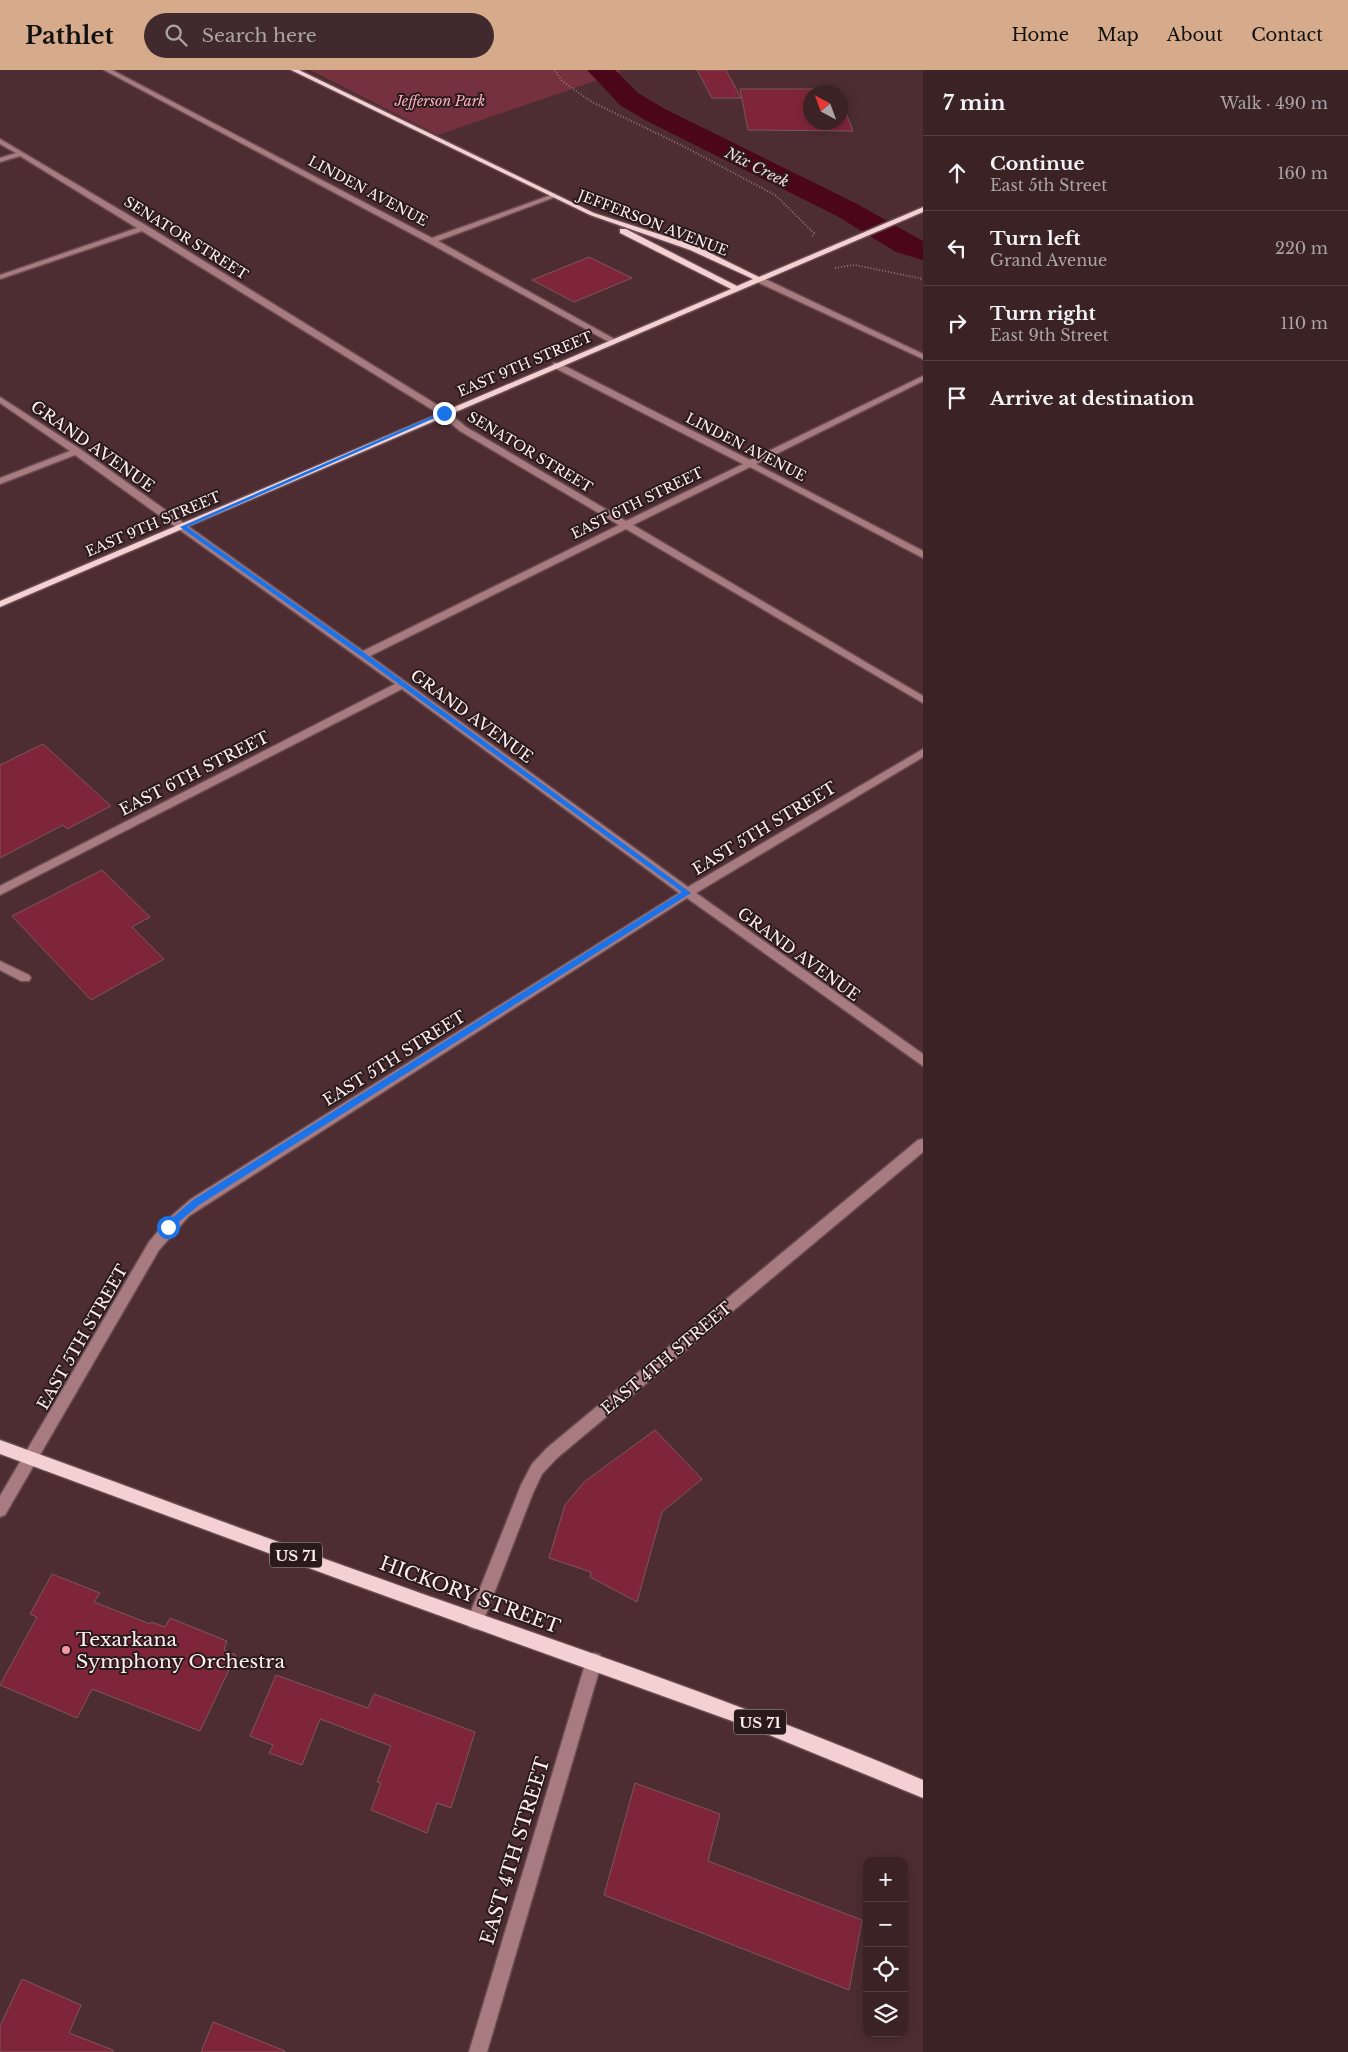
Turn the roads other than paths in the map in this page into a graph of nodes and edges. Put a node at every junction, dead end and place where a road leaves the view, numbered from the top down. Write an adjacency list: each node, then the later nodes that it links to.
1 (107, 70): 10 (street, LINDEN AVENUE)
2 (294, 70): 6 (main road, JEFFERSON AVENUE)
3 (0, 141): 4 (street, SENATOR STREET)
4 (21, 154): 5 (street); 9 (street, SENATOR STREET)
5 (0, 160)
6 (553, 196): 8 (main road, JEFFERSON AVENUE); 10 (street)
7 (923, 209): 12 (main road, EAST 9TH STREET)
8 (601, 218): 12 (main road, JEFFERSON AVENUE); 13 (main road)
9 (144, 228): 11 (street); 19 (street, SENATOR STREET)
10 (432, 241): 14 (street, LINDEN AVENUE)
11 (0, 277)
12 (760, 280): 13 (main road, EAST 9TH STREET); 15 (street, JEFFERSON AVENUE)
13 (737, 289): 14 (main road, EAST 9TH STREET)
14 (614, 341): 16 (main road, EAST 9TH STREET)
15 (923, 357)
16 (556, 365): 19 (main road, EAST 9TH STREET); 21 (street, LINDEN AVENUE)
17 (923, 378): 21 (street, EAST 6TH STREET)
18 (0, 399): 20 (street, GRAND AVENUE)
19 (444, 413): 23 (street, SENATOR STREET); 24 (main road, EAST 9TH STREET)
20 (77, 451): 22 (street); 24 (street, GRAND AVENUE)
21 (750, 464): 23 (street, EAST 6TH STREET); 25 (street, LINDEN AVENUE)
22 (0, 481)
23 (627, 525): 27 (street, EAST 6TH STREET); 29 (street, SENATOR STREET)
24 (183, 527): 26 (main road, EAST 9TH STREET); 27 (street, GRAND AVENUE)
25 (923, 556)
26 (0, 604)
27 (364, 655): 28 (street, GRAND AVENUE)
28 (403, 684): 31 (street, EAST 6TH STREET); 32 (street, GRAND AVENUE)
29 (923, 700)
30 (923, 752): 32 (street, EAST 5TH STREET)
31 (0, 891)
32 (687, 893): 35 (street, GRAND AVENUE); 38 (street, EAST 5TH STREET)
33 (0, 965): 34 (street)
34 (25, 978)
35 (923, 1061)
36 (923, 1144): 40 (street, EAST 4TH STREET)
37 (0, 1447): 38 (main road, HICKORY STREET / US 71)
38 (30, 1458): 39 (street, EAST 5TH STREET); 40 (main road, HICKORY STREET / US 71)
39 (0, 1510)
40 (475, 1621): 41 (main road, HICKORY STREET / US 71)
41 (594, 1661): 42 (main road, HICKORY STREET / US 71); 43 (street, EAST 4TH STREET)
42 (923, 1789)
43 (478, 2052)

